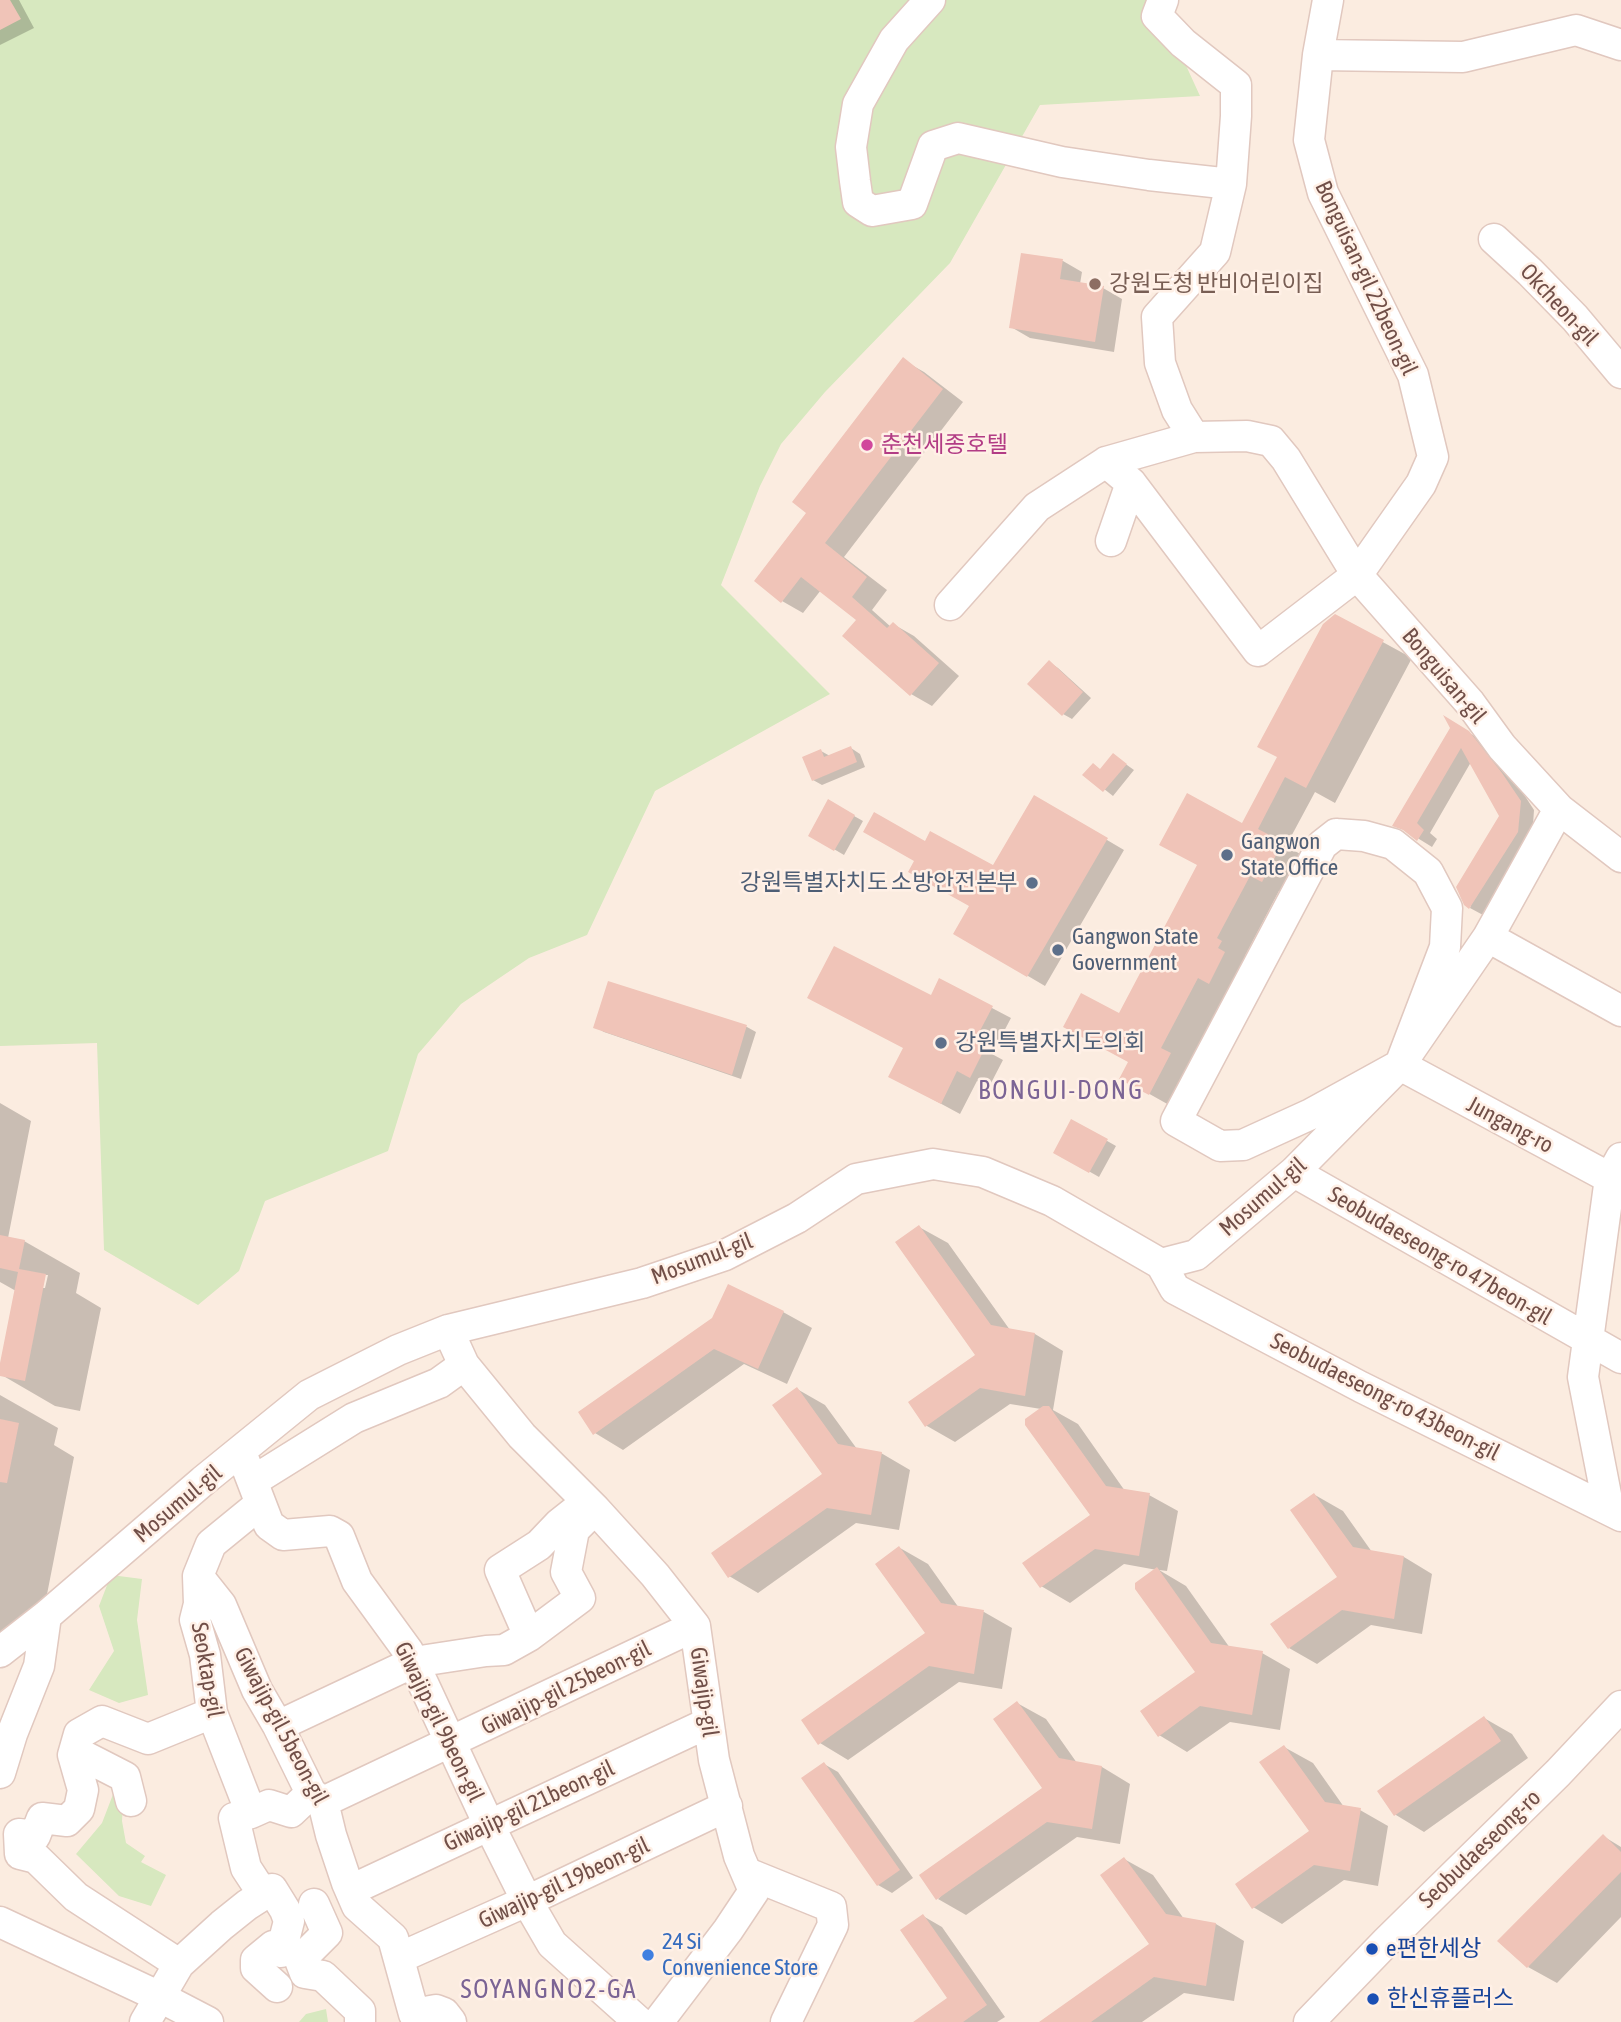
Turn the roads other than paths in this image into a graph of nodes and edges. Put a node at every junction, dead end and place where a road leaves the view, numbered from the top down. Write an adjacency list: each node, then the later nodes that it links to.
1 (930, 0): 6 (street)
2 (1163, 0): 6 (street)
3 (1328, 0): 5 (street, Bonguisan-gil 22beon-gil)
4 (1621, 45): 5 (street)
5 (1318, 55): 13 (street, Bonguisan-gil 22beon-gil)
6 (1231, 184): 9 (street)
7 (1494, 239): 8 (street, Okcheon-gil)
8 (1621, 373)
9 (1194, 437): 10 (street, Bonguisan-gil); 13 (street, Bonguisan-gil)
10 (1099, 465): 11 (street); 14 (street, Bonguisan-gil)
11 (1131, 483): 12 (street); 13 (street, Bonguisan-gil 22beon-gil)
12 (1111, 541)
13 (1357, 575): 15 (street, Bonguisan-gil)
14 (950, 605)
15 (1559, 809): 16 (street, Bonguisan-gil); 17 (street)
16 (1621, 857)
17 (1488, 937): 18 (street); 19 (street)
18 (1621, 1011)
19 (1400, 1065): 19 (street); 20 (street, Mosumul-gil); 21 (street, Jungang-ro)
20 (1294, 1172): 22 (street, Mosumul-gil); 24 (street, Seobudaeseong-ro 47beon-gil)
21 (1617, 1174): 24 (street)
22 (1161, 1264): 23 (street, Mosumul-gil); 30 (street, Seobudaeseong-ro 43beon-gil)
23 (448, 1330): 26 (street, Giwajip-gil); 27 (street, Mosumul-gil)
24 (1587, 1339): 25 (street, Seobudaeseong-ro 47beon-gil); 30 (street)
25 (1621, 1358)
26 (464, 1365): 28 (street, Seoktap-gil); 29 (street, Giwajip-gil)
27 (241, 1452): 28 (street, Giwajip-gil 9beon-gil); 32 (street, Mosumul-gil)
28 (256, 1492): 31 (street, Seoktap-gil); 36 (street, Giwajip-gil 9beon-gil)
29 (591, 1505): 33 (street, Giwajip-gil); 34 (street); 34 (street)
30 (1615, 1513)
31 (198, 1576): 38 (street, Seoktap-gil); 40 (street, Giwajip-gil 5beon-gil)
32 (47, 1616): 35 (street, Mosumul-gil); 43 (street)
33 (695, 1626): 39 (street, Giwajip-gil); 41 (street, Giwajip-gil 25beon-gil)
34 (529, 1636): 36 (street)
35 (0, 1652)
36 (414, 1662): 40 (street); 41 (street, Giwajip-gil 9beon-gil)
37 (1621, 1706): 66 (street, Seobudaeseong-ro)
38 (212, 1713): 42 (street); 47 (street, Seoktap-gil)
39 (708, 1723): 46 (street, Giwajip-gil); 48 (street, Giwajip-gil 21beon-gil)
40 (278, 1726): 44 (street, Giwajip-gil 5beon-gil)
41 (451, 1743): 44 (street, Giwajip-gil 25beon-gil); 48 (street, Giwajip-gil 9beon-gil)
42 (73, 1755): 45 (street); 49 (street)
43 (0, 1773)
44 (317, 1798): 47 (street); 51 (street, Giwajip-gil 5beon-gil)
45 (131, 1801)
46 (727, 1806): 50 (street, Giwajip-gil); 52 (street, Giwajip-gil 19beon-gil)
47 (251, 1813): 53 (street)
48 (489, 1825): 51 (street, Giwajip-gil 21beon-gil); 52 (street, Giwajip-gil 9beon-gil)
49 (9, 1831): 56 (street)
50 (747, 1873): 64 (street, Giwajip-gil); 65 (street)
51 (349, 1887): 53 (street); 55 (street, Giwajip-gil 5beon-gil)
52 (527, 1901): 55 (street, Giwajip-gil 19beon-gil); 63 (street, Giwajip-gil 9beon-gil)
53 (287, 1903): 56 (street); 57 (street); 61 (street)
54 (0, 1922): 58 (street)
55 (399, 1958): 59 (street, Giwajip-gil 5beon-gil)
56 (178, 1964): 58 (street)
57 (277, 1987)
58 (152, 2009): 60 (street)
59 (414, 2018): 62 (street, Giwajip-gil 5beon-gil)
60 (208, 2022)
61 (360, 2022)
62 (451, 2022)
63 (639, 2022)
64 (657, 2022)
65 (786, 2022)
66 (1309, 2022)

